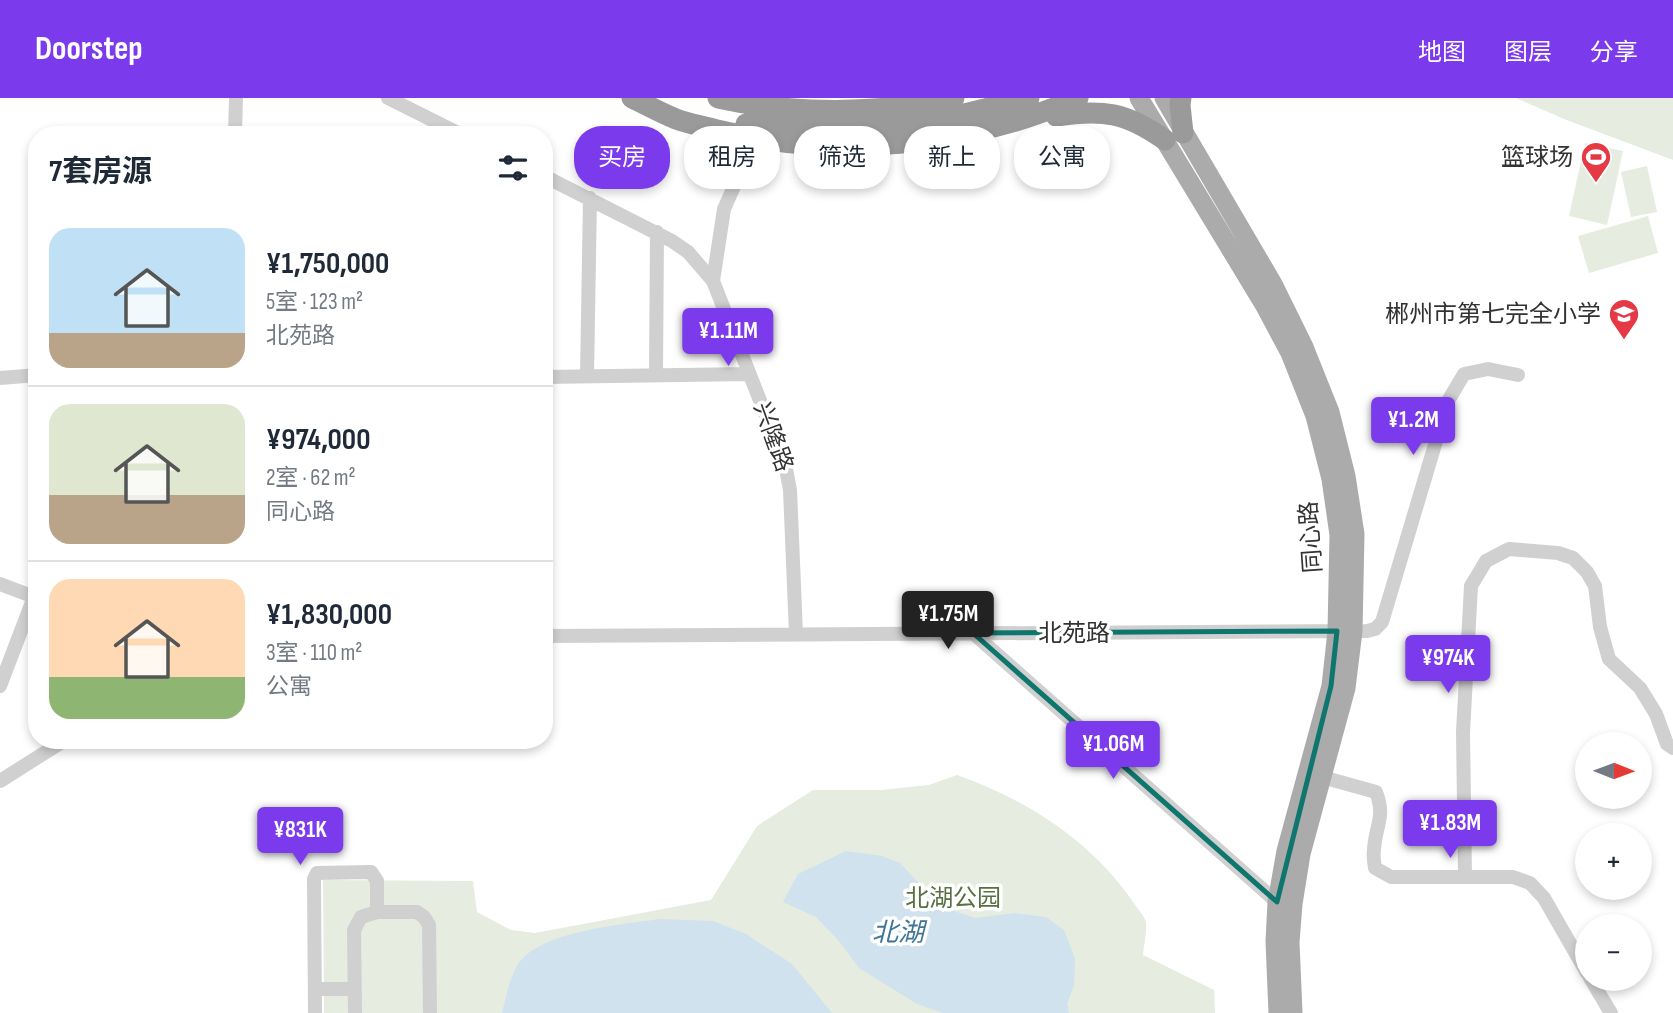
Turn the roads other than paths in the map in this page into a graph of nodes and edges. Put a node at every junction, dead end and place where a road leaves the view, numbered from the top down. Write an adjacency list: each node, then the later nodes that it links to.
1 (236, 98): 12 (street)
2 (388, 98): 13 (street)
3 (634, 98): 11 (highway)
4 (718, 98): 11 (highway)
5 (954, 98): 11 (highway)
6 (1029, 98): 11 (highway)
7 (1078, 98): 14 (highway)
8 (1139, 98): 15 (main road, 同心路)
9 (1164, 98): 15 (main road, 同心路)
10 (1181, 98): 15 (highway)
11 (757, 124): 16 (highway); 20 (street)
12 (235, 126)
13 (439, 126)
14 (995, 126): 15 (highway)
15 (1174, 136): 31 (main road, 同心路)
16 (904, 142)
17 (553, 180): 18 (street, 兴隆路)
18 (590, 198): 19 (street, 兴隆路); 25 (street)
19 (657, 232): 20 (street, 兴隆路); 23 (street)
20 (713, 281): 21 (street, 兴隆路)
21 (749, 374): 23 (street); 33 (street, 兴隆路)
22 (28, 375): 27 (street)
23 (656, 375): 25 (street)
24 (1518, 375): 31 (street)
25 (587, 376): 26 (street)
26 (553, 377)
27 (0, 378)
28 (0, 584): 29 (street)
29 (28, 594)
30 (28, 617): 35 (street)
31 (1345, 631): 32 (street, 北苑路); 38 (main road, 同心路); 41 (main road, 同心路)
32 (972, 633): 33 (street, 北苑路); 41 (street)
33 (796, 634): 34 (street, 北苑路)
34 (553, 636)
35 (0, 686)
36 (1673, 748): 40 (street)
37 (51, 749): 39 (street)
38 (1322, 777): 40 (street); 51 (main road, 同心路)
39 (0, 781)
40 (1465, 877): 43 (street)
41 (1277, 902): 50 (main road, 同心路)
42 (377, 912): 44 (street); 45 (street); 49 (street)
43 (1575, 952)
44 (315, 989): 45 (street); 47 (street)
45 (355, 989): 48 (street)
46 (1598, 991): 52 (street)
47 (315, 1013)
48 (355, 1013)
49 (430, 1013)
50 (1278, 1013)
51 (1293, 1013)
52 (1611, 1013)

